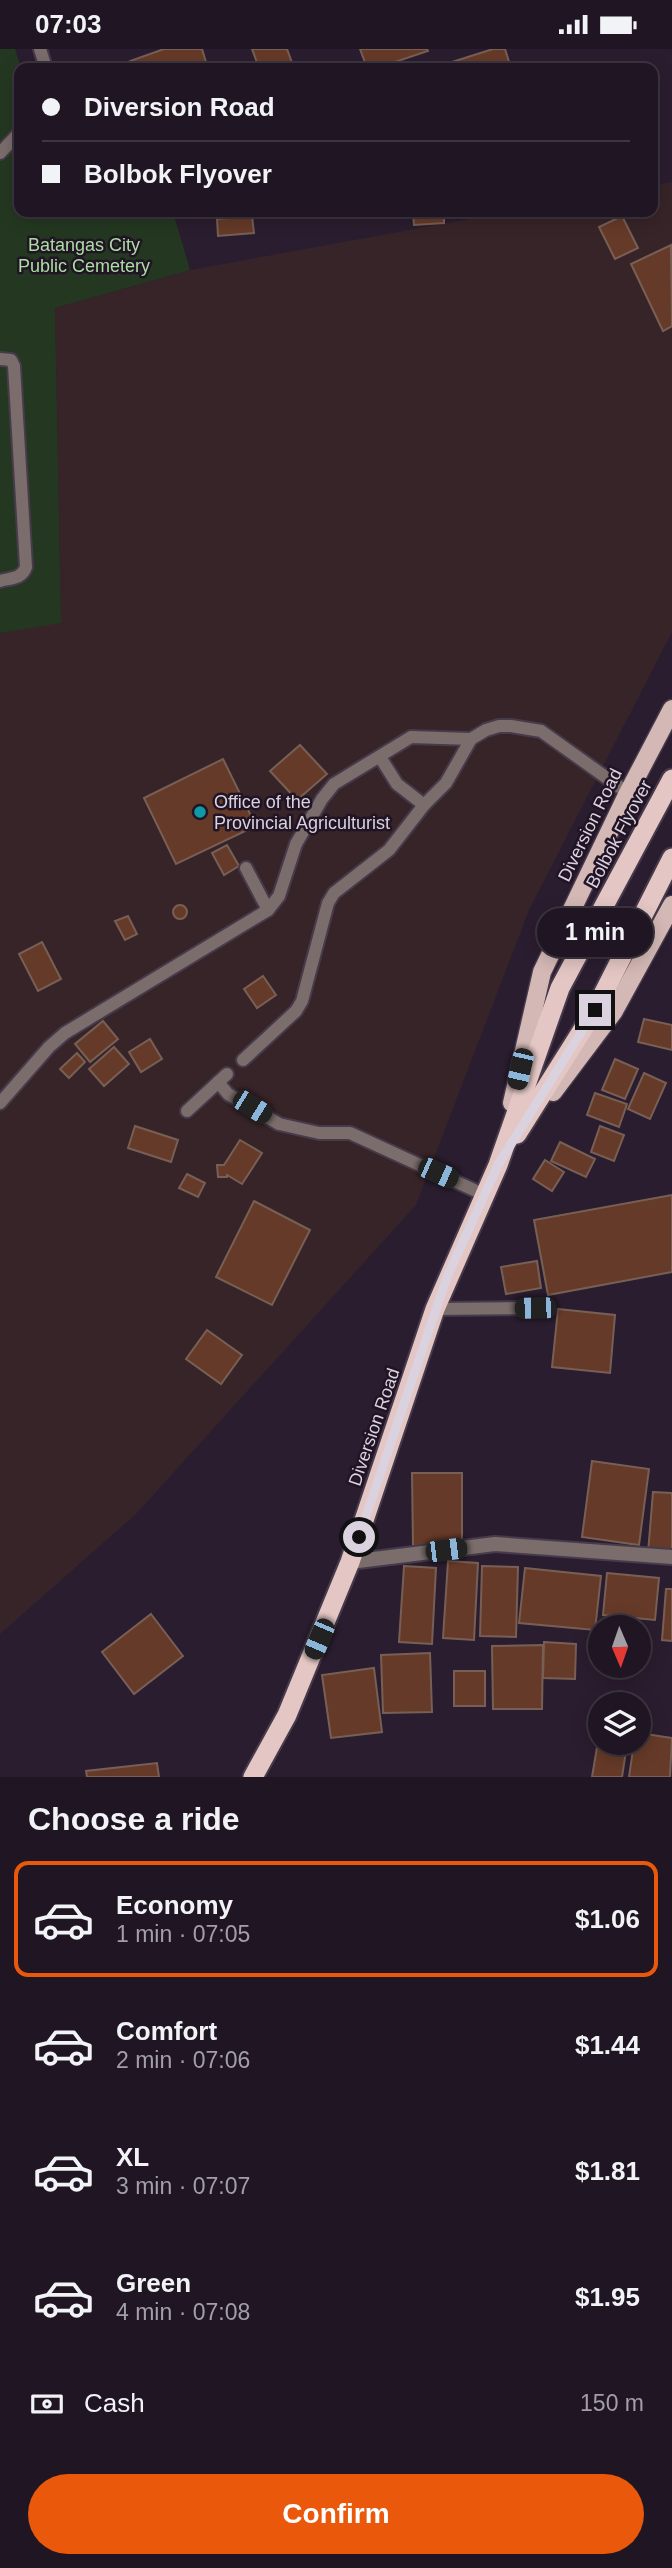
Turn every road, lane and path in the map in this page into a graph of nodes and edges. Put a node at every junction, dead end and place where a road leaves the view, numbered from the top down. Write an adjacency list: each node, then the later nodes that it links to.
1 (14, 139): 2 (lane)
2 (0, 153)
3 (0, 359): 4 (lane)
4 (0, 580)
5 (672, 709): 9 (main road, Diversion Road)
6 (471, 739): 7 (lane); 9 (lane); 10 (lane)
7 (380, 757): 10 (lane); 14 (lane)
8 (672, 779): 18 (highway, Bolbok Flyover)
9 (628, 793): 18 (main road, Diversion Road)
10 (424, 805): 15 (lane)
11 (672, 858): 18 (highway)
12 (246, 868): 14 (lane)
13 (672, 905): 18 (main road, Diversion Road)
14 (268, 910): 16 (lane)
15 (243, 1060)
16 (0, 1103)
17 (187, 1111): 19 (lane)
18 (498, 1165): 19 (highway, Diversion Road)
19 (485, 1195): 21 (highway, Diversion Road)
20 (535, 1308): 21 (lane)
21 (435, 1309): 23 (highway, Diversion Road)
22 (672, 1557): 23 (street)
23 (350, 1562): 24 (highway, Diversion Road)
24 (253, 1777)

